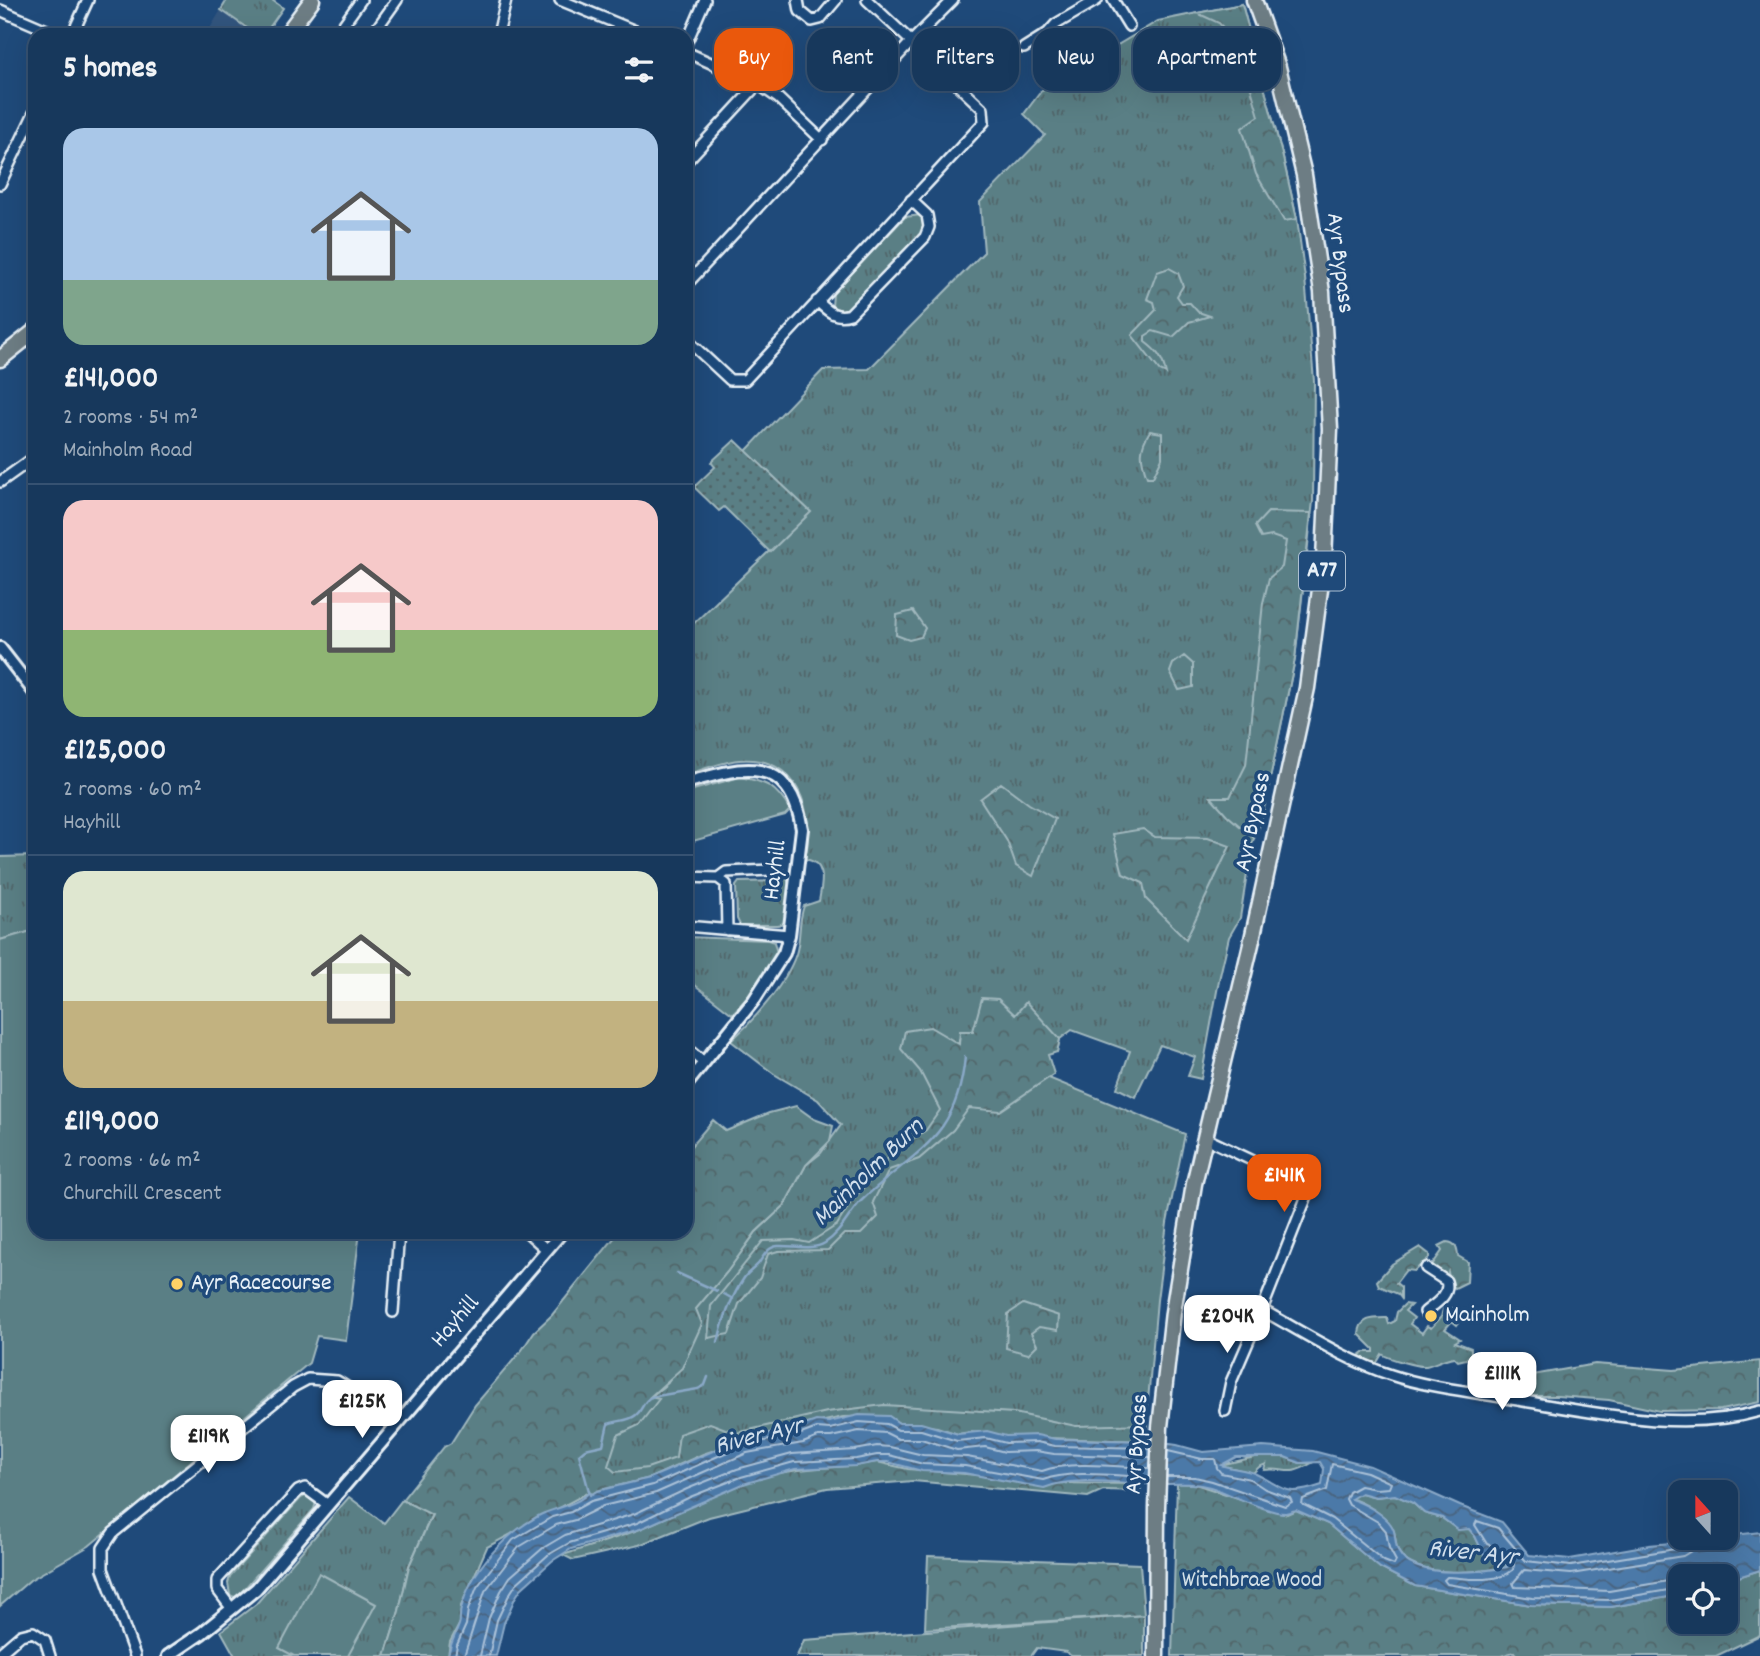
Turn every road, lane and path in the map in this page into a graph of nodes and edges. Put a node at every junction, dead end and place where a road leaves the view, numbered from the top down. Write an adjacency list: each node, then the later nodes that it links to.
1 (88, 0): 19 (street)
2 (300, 0): 20 (main road)
3 (312, 0): 21 (main road)
4 (361, 0): 22 (street)
5 (397, 0): 23 (street)
6 (506, 0): 24 (street)
7 (560, 0): 25 (street)
8 (705, 0): 26 (street)
9 (799, 0): 10 (street)
10 (836, 0)
11 (867, 0): 28 (street)
12 (953, 0): 28 (street)
13 (1097, 0): 27 (street)
14 (1113, 0): 17 (street)
15 (1254, 0): 61 (main road, Ayr Bypass / A77)
16 (0, 10): 18 (street)
17 (1129, 26)
18 (41, 28)
19 (74, 28)
20 (279, 28)
21 (291, 28)
22 (341, 28)
23 (377, 28)
24 (500, 28)
25 (628, 28)
26 (693, 28)
27 (1052, 28)
28 (911, 42): 36 (street); 39 (street)
29 (1033, 42): 30 (street)
30 (1024, 47)
31 (693, 55): 32 (street)
32 (714, 65)
33 (752, 91): 37 (street)
34 (767, 91): 36 (street)
35 (28, 126): 38 (street)
36 (822, 140): 40 (street)
37 (693, 155)
38 (0, 184)
39 (911, 200): 41 (street); 41 (street)
40 (693, 278)
41 (817, 301): 43 (street)
42 (28, 337): 45 (main road)
43 (693, 346)
44 (28, 348): 46 (main road)
45 (0, 359)
46 (0, 370)
47 (28, 462): 48 (street)
48 (0, 482)
49 (0, 648): 50 (street)
50 (28, 681)
51 (693, 781): 57 (street, Hayhill)
52 (771, 870): 54 (street)
53 (693, 877): 54 (street)
54 (718, 878): 56 (street)
55 (693, 927): 56 (street)
56 (727, 930): 57 (street)
57 (789, 935): 59 (street, Hayhill)
58 (693, 1054): 59 (street)
59 (704, 1063): 60 (street, Hayhill)
60 (693, 1076)
61 (1205, 1138): 67 (street); 79 (main road, Ayr Bypass / A77)
62 (398, 1239): 68 (street)
63 (535, 1239): 65 (street)
64 (556, 1239): 65 (street, Hayhill)
65 (547, 1250): 72 (street, Hayhill)
66 (1426, 1268): 69 (street)
67 (1262, 1310): 70 (street); 71 (street)
68 (393, 1312)
69 (1425, 1312)
70 (1224, 1411)
71 (1760, 1411)
72 (400, 1420): 73 (street, Hayhill); 77 (street)
73 (328, 1505): 74 (street, Hayhill); 74 (street)
74 (232, 1609): 78 (street, Hayhill)
75 (0, 1653): 76 (street)
76 (50, 1656)
77 (135, 1656)
78 (168, 1656)
79 (1156, 1656)

